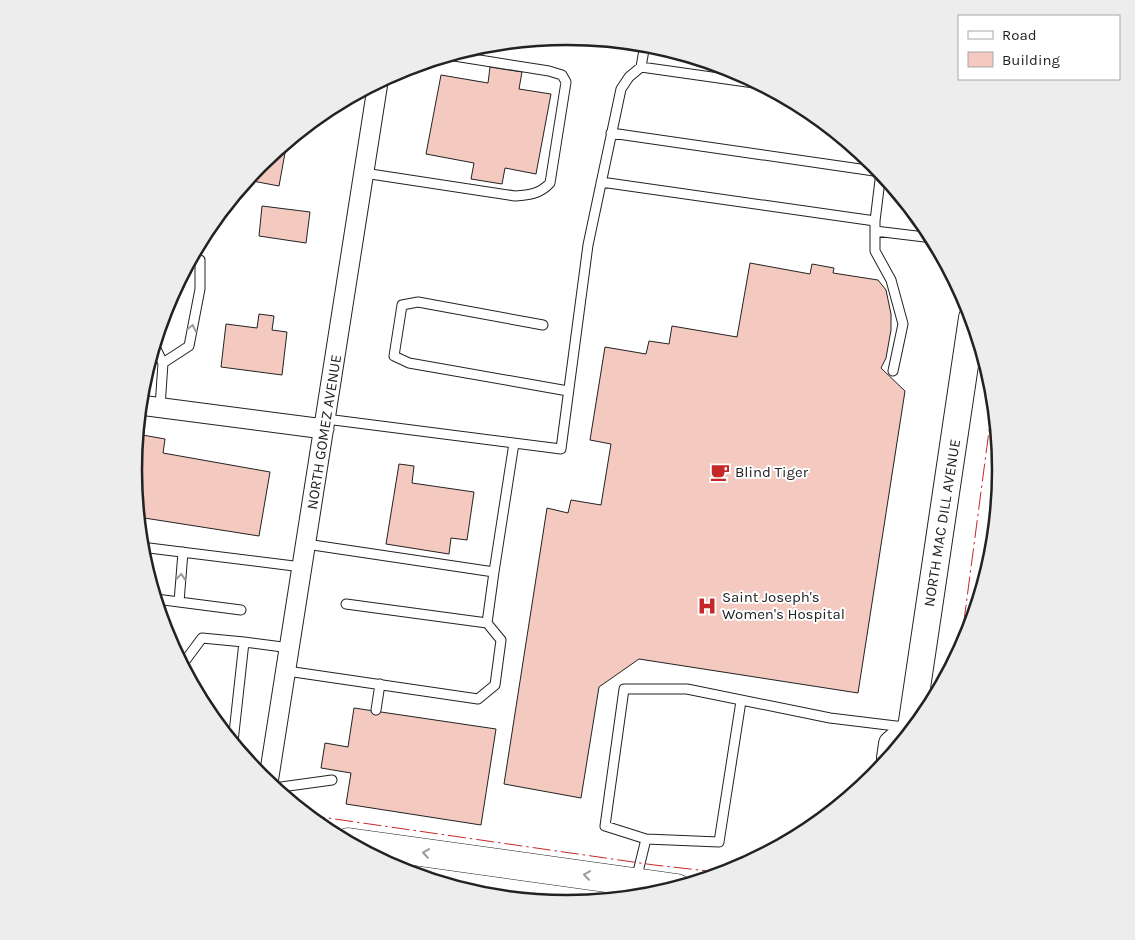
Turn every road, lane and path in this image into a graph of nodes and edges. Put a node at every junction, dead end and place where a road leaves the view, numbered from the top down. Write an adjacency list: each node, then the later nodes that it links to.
1 (644, 52): 3 (lane)
2 (464, 58): 8 (lane)
3 (641, 67): 4 (lane); 6 (lane)
4 (738, 81)
5 (377, 91): 8 (street, NORTH GOMEZ AVENUE)
6 (611, 133): 7 (lane); 9 (lane)
7 (869, 170)
8 (364, 173): 23 (street, NORTH GOMEZ AVENUE)
9 (601, 182): 11 (lane); 20 (lane)
10 (880, 182): 11 (lane)
11 (875, 221): 12 (lane)
12 (874, 231): 13 (lane); 19 (lane)
13 (923, 237)
14 (198, 259): 18 (lane, one-way to 14)
15 (542, 325): 20 (lane)
16 (970, 333): 42 (street, NORTH MAC DILL AVENUE)
17 (159, 354): 18 (lane)
18 (163, 364): 22 (lane)
19 (893, 371)
20 (568, 391): 24 (lane)
21 (148, 405): 22 (street)
22 (160, 407): 23 (street)
23 (325, 424): 24 (lane); 25 (street, NORTH GOMEZ AVENUE)
24 (514, 443): 29 (lane)
25 (306, 544): 28 (street, NORTH GOMEZ AVENUE); 29 (lane)
26 (150, 548): 27 (lane)
27 (183, 552): 28 (lane); 31 (lane, one-way to 27)
28 (303, 567): 36 (street, NORTH GOMEZ AVENUE)
29 (494, 572): 34 (lane)
30 (163, 600): 31 (lane)
31 (179, 602): 33 (lane)
32 (346, 604): 34 (lane)
33 (241, 610)
34 (487, 624): 39 (lane)
35 (244, 642): 36 (lane); 37 (lane); 44 (lane)
36 (290, 648): 38 (street, NORTH GOMEZ AVENUE)
37 (187, 659)
38 (287, 670): 39 (lane); 45 (street, NORTH GOMEZ AVENUE)
39 (380, 684): 41 (lane)
40 (741, 700): 43 (lane); 48 (lane); 48 (lane)
41 (376, 710)
42 (914, 716)
43 (906, 728)
44 (234, 734)
45 (270, 773)
46 (332, 780): 47 (lane)
47 (284, 787)
48 (646, 839): 50 (lane)
49 (368, 845): 50 (main road, one-way to 49)
50 (635, 882): 51 (main road)
51 (658, 885)

